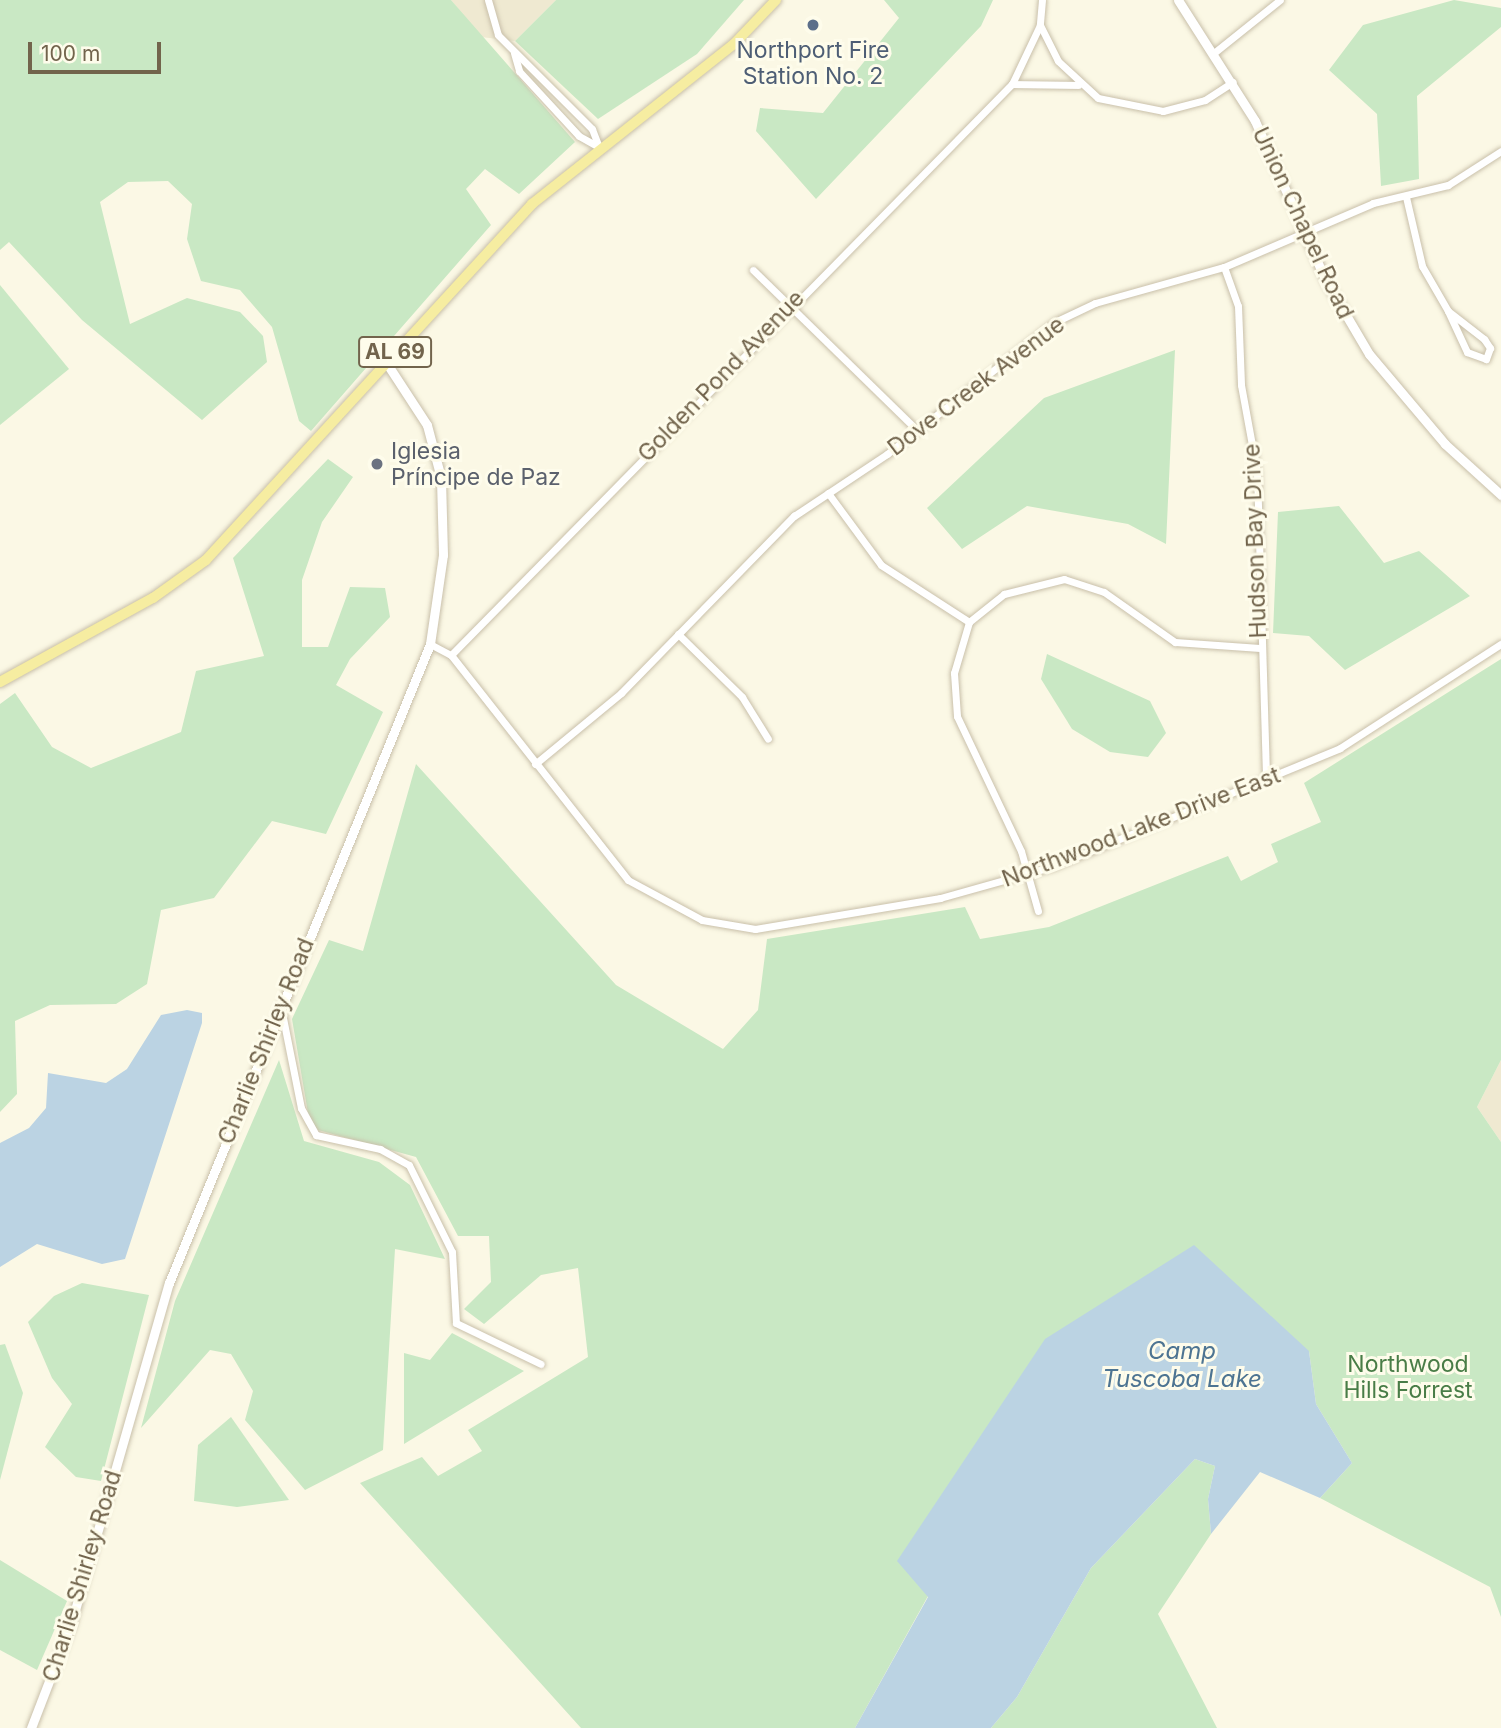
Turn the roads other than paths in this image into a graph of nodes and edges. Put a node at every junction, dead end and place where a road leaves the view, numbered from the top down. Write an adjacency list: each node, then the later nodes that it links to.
1 (488, 0): 7 (street)
2 (776, 0): 12 (main road, AL 69)
3 (1042, 0): 6 (street)
4 (1178, 0): 8 (street, Union Chapel Road)
5 (1280, 0): 8 (street)
6 (1040, 24): 10 (street, Golden Pond Avenue); 11 (street)
7 (514, 52): 12 (street); 12 (street)
8 (1215, 52): 9 (street, Union Chapel Road)
9 (1233, 82): 11 (street); 15 (street, Union Chapel Road)
10 (1012, 84): 11 (street); 18 (street, Golden Pond Avenue)
11 (1077, 85)
12 (599, 147): 20 (main road, AL 69)
13 (1501, 151): 14 (street, Dove Creek Avenue)
14 (1406, 197): 15 (street, Dove Creek Avenue); 19 (street)
15 (1302, 232): 16 (street, Dove Creek Avenue); 23 (street, Union Chapel Road)
16 (1224, 267): 21 (street, Dove Creek Avenue); 28 (street, Hudson Bay Drive)
17 (753, 270): 18 (street)
18 (790, 305): 21 (street); 29 (street, Golden Pond Avenue)
19 (1448, 311): 19 (street)
20 (386, 362): 27 (street, Charlie Shirley Road); 30 (main road, AL 69)
21 (917, 430): 22 (street, Dove Creek Avenue)
22 (828, 493): 24 (street); 25 (street, Dove Creek Avenue)
23 (1501, 495)
24 (970, 622): 28 (street); 34 (street)
25 (678, 634): 31 (street); 32 (street, Dove Creek Avenue)
26 (1501, 644): 33 (street, Northwood Lake Drive East)
27 (430, 645): 29 (street); 36 (street, Charlie Shirley Road)
28 (1260, 648): 33 (street, Hudson Bay Drive)
29 (451, 655): 32 (street, Northwood Lake Drive East)
30 (0, 682)
31 (768, 739)
32 (536, 764): 34 (street, Northwood Lake Drive East)
33 (1266, 778): 34 (street, Northwood Lake Drive East)
34 (1029, 873): 35 (street)
35 (1038, 911)
36 (281, 1004): 37 (street); 38 (street, Charlie Shirley Road)
37 (541, 1364)
38 (31, 1728)

